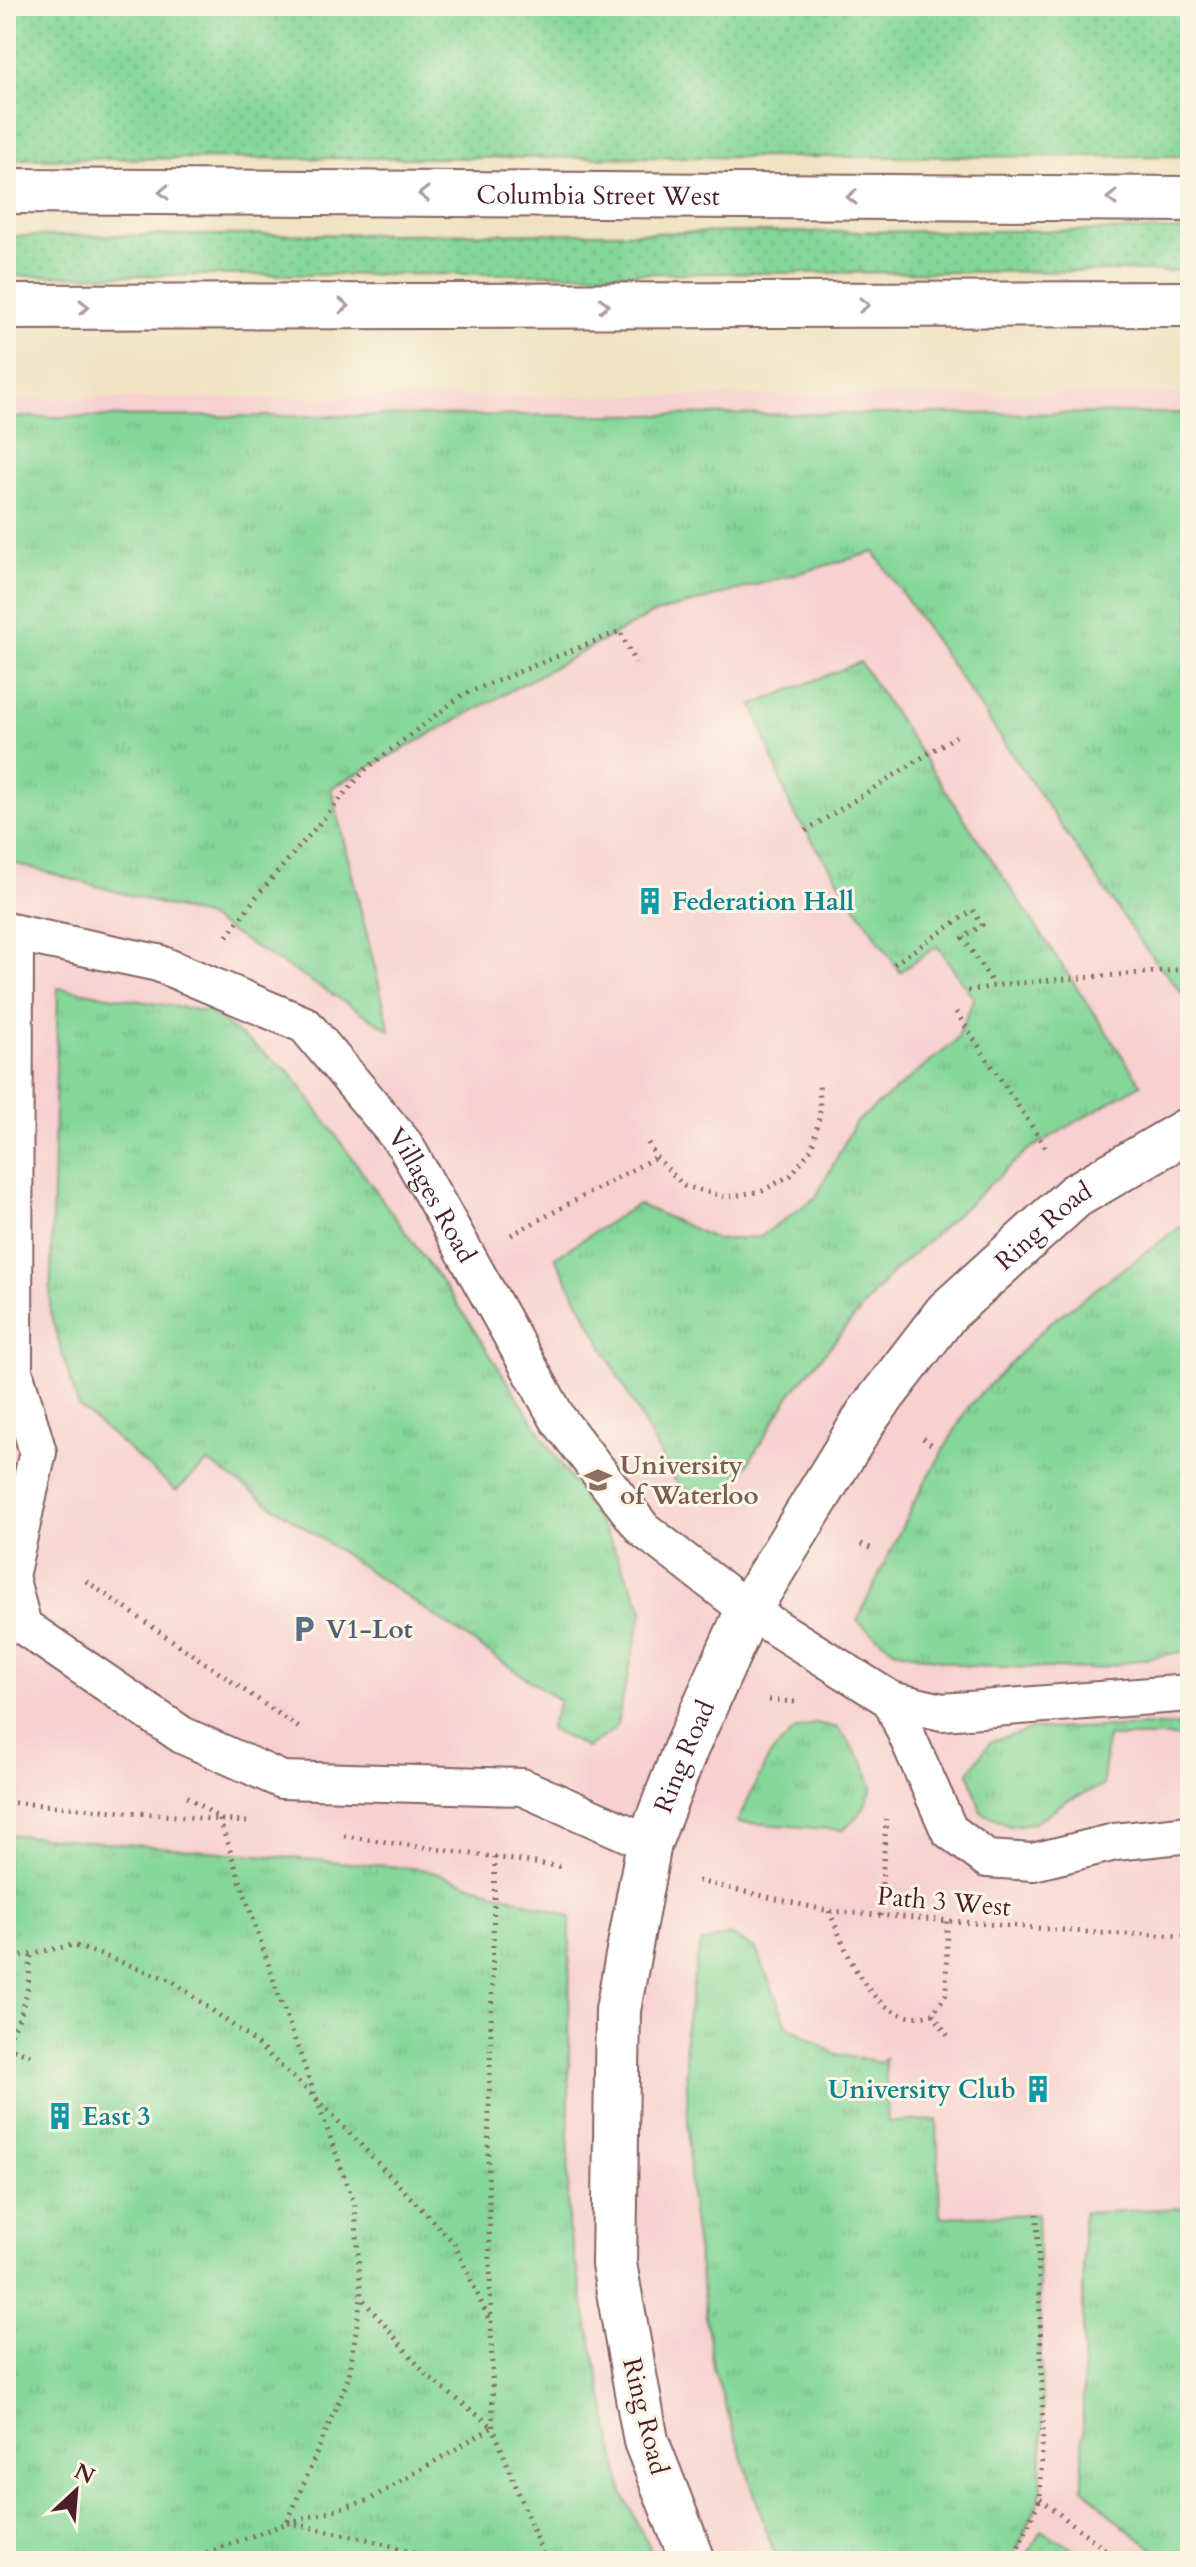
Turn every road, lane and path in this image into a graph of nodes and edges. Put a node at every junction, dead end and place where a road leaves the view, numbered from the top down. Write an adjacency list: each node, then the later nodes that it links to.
1 (6, 191): 2 (main road, Columbia Street West, one-way to 1)
2 (1190, 199)
3 (1190, 304): 4 (main road, one-way to 3)
4 (6, 307)
5 (635, 663): 11 (path)
6 (956, 736): 7 (path)
7 (806, 831)
8 (10, 932): 11 (lane, Villages Road); 35 (lane)
9 (894, 964): 12 (path)
10 (1190, 969): 12 (path)
11 (196, 979): 20 (lane, Villages Road)
12 (994, 985): 13 (path)
13 (968, 991)
14 (956, 1012): 19 (path)
15 (819, 1085): 18 (path)
16 (1190, 1129): 19 (main road, Ring Road)
17 (648, 1143): 18 (path)
18 (656, 1157): 20 (path)
19 (1075, 1196): 26 (main road, Ring Road)
20 (468, 1258): 26 (lane, Villages Road)
21 (923, 1438): 22 (path)
22 (935, 1447)
23 (861, 1544): 24 (path)
24 (872, 1549)
25 (86, 1581): 31 (path)
26 (748, 1610): 29 (lane, Villages Road); 35 (main road, Ring Road)
27 (1190, 1693): 29 (lane)
28 (769, 1700): 30 (path)
29 (891, 1700): 34 (lane)
30 (798, 1702)
31 (309, 1734)
32 (887, 1813): 39 (path)
33 (219, 1818): 48 (path)
34 (1190, 1834)
35 (649, 1843): 58 (main road, Ring Road)
36 (495, 1857): 51 (path)
37 (698, 1881): 38 (path, Path 3 West)
38 (829, 1911): 39 (path, Path 3 West); 44 (path)
39 (880, 1916): 40 (path, Path 3 West)
40 (947, 1921): 41 (path, Path 3 West); 44 (path)
41 (1190, 1936)
42 (31, 1954): 43 (path); 46 (path); 48 (path)
43 (6, 1959)
44 (933, 2014): 45 (path)
45 (950, 2039)
46 (6, 2043): 47 (path)
47 (30, 2055)
48 (317, 2099): 50 (path); 51 (path)
49 (1037, 2214): 53 (path)
50 (361, 2297): 52 (path); 54 (path)
51 (491, 2324): 52 (path)
52 (493, 2427): 54 (path); 57 (path)
53 (1040, 2499): 59 (path); 60 (path)
54 (287, 2523): 55 (path); 56 (path)
55 (184, 2561)
56 (447, 2561)
57 (545, 2561)
58 (693, 2561)
59 (1012, 2561)
60 (1120, 2561)

